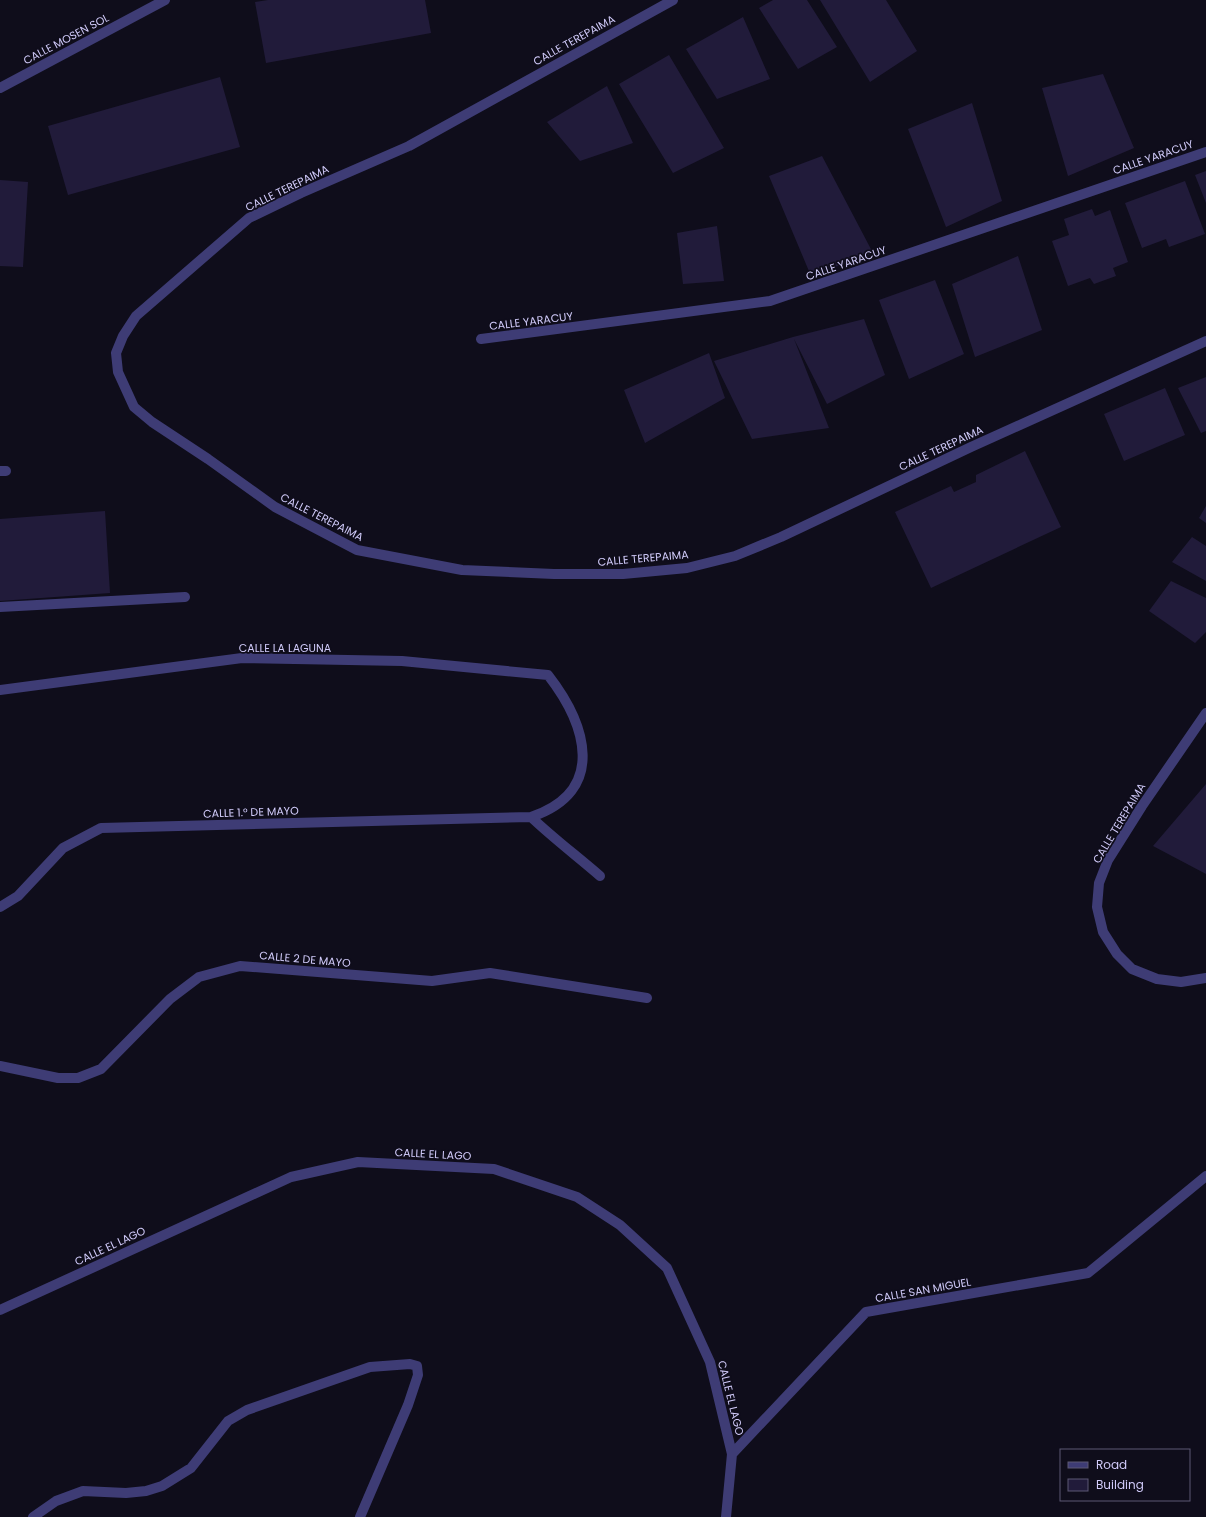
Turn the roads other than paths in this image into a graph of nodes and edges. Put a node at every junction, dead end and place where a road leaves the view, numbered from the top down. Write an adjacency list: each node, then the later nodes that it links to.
1 (165, 0): 3 (street, CALLE MOSEN SOL)
2 (673, 0): 6 (street, CALLE TEREPAIMA)
3 (0, 88)
4 (1206, 152): 5 (street, CALLE YARACUY)
5 (481, 339)
6 (1206, 341)
7 (185, 597): 8 (street)
8 (0, 607)
9 (0, 690): 11 (street, CALLE LA LAGUNA)
10 (1206, 713): 14 (street, CALLE TEREPAIMA)
11 (531, 817): 12 (street); 13 (street, CALLE 1.° DE MAYO)
12 (600, 876)
13 (0, 907)
14 (1206, 978)
15 (647, 998): 16 (street, CALLE 2 DE MAYO)
16 (0, 1066)
17 (1206, 1176): 19 (street, CALLE SAN MIGUEL)
18 (0, 1310): 19 (street, CALLE EL LAGO)
19 (732, 1454): 22 (street)
20 (33, 1517): 21 (street)
21 (360, 1517)
22 (726, 1517)

